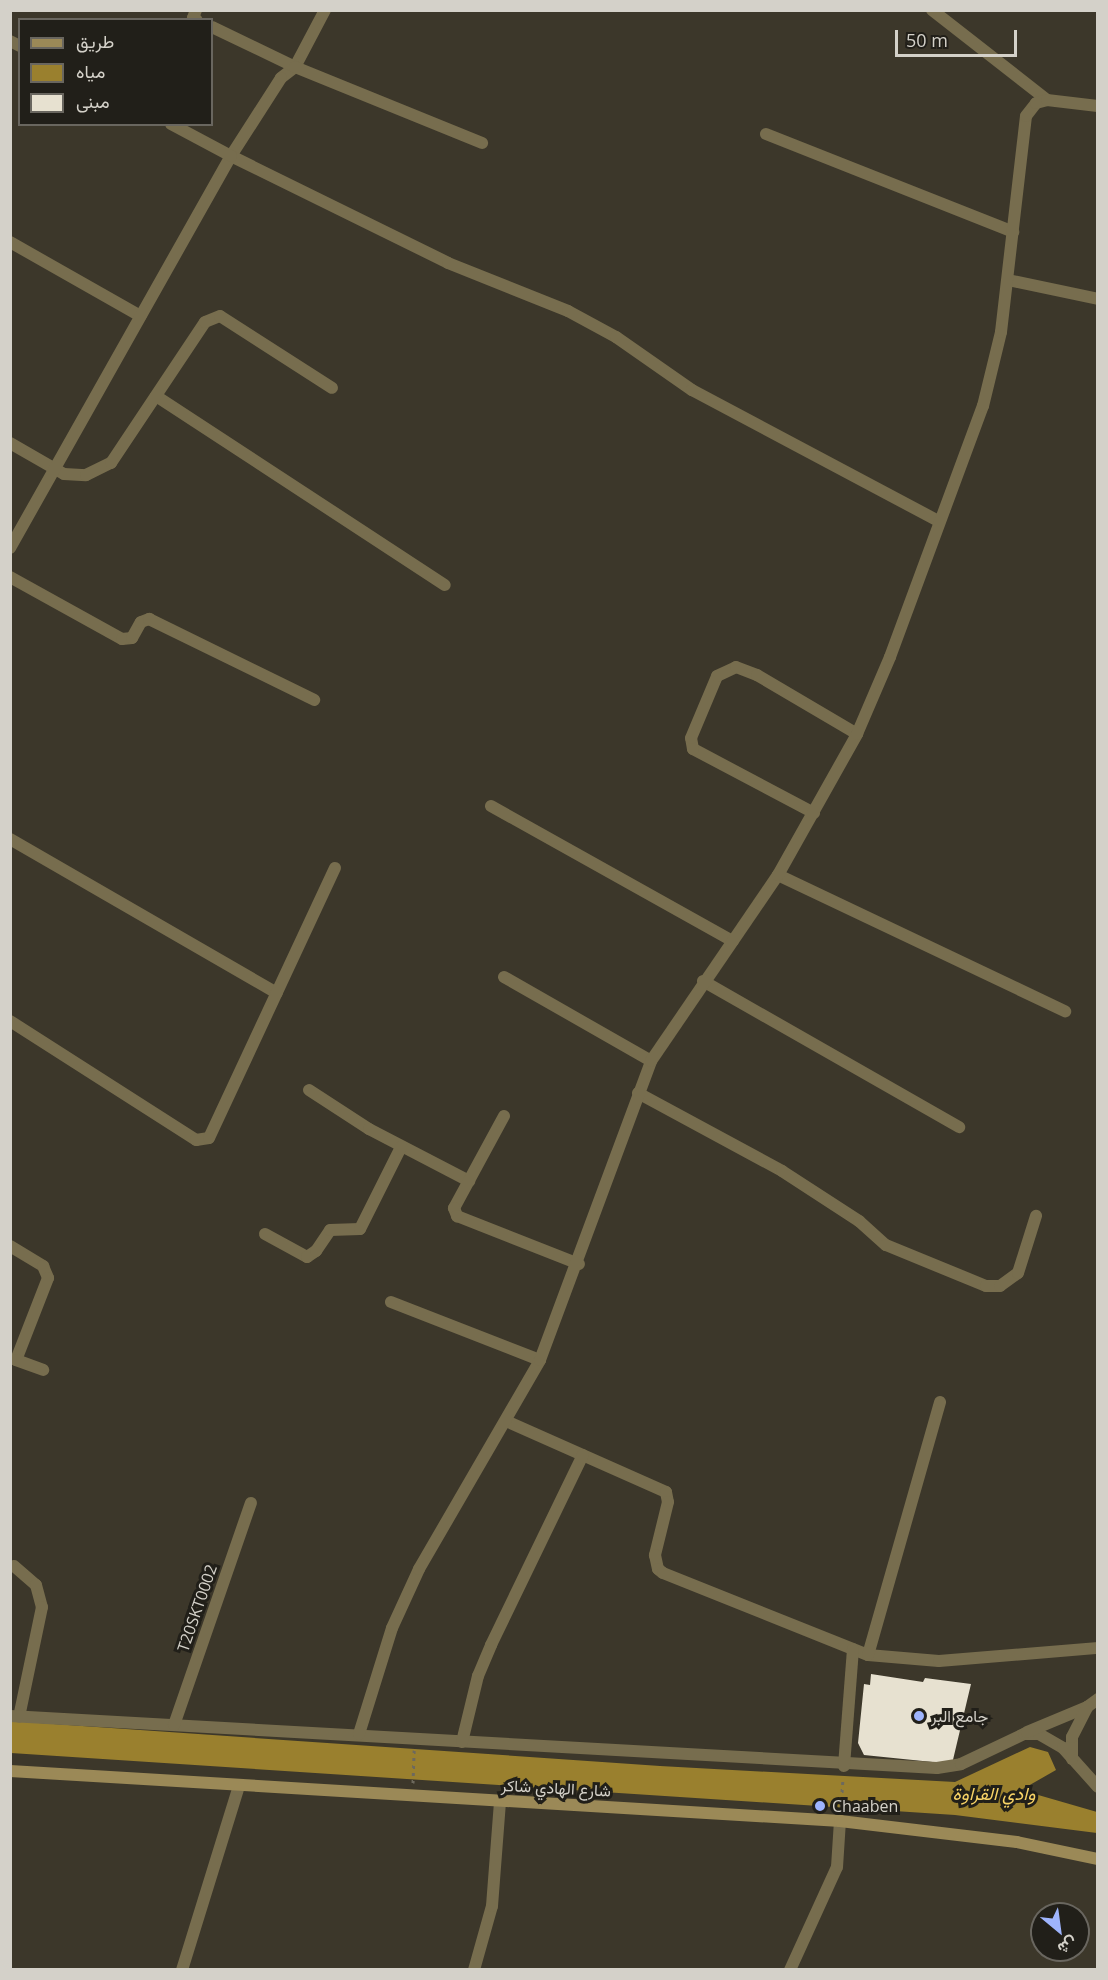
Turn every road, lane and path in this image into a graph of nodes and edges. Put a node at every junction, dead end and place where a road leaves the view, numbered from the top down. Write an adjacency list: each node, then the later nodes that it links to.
1 (325, 10): 4 (street)
2 (932, 10): 5 (street)
3 (213, 27): 4 (street)
4 (295, 67): 9 (street); 10 (street)
5 (1047, 100): 6 (street); 11 (street)
6 (1098, 106)
7 (175, 126): 10 (street)
8 (766, 134): 11 (street)
9 (482, 143)
10 (231, 156): 15 (street); 20 (street)
11 (1013, 232): 13 (street)
12 (10, 242): 15 (street)
13 (1008, 280): 14 (street); 20 (street)
14 (1098, 299)
15 (140, 316): 19 (street)
16 (332, 388): 17 (street)
17 (156, 396): 19 (street); 23 (street)
18 (10, 443): 19 (street)
19 (54, 466): 21 (street)
20 (938, 521): 25 (street)
21 (10, 548)
22 (10, 577): 24 (street)
23 (445, 585)
24 (314, 700)
25 (856, 734): 27 (street); 27 (street)
26 (491, 806): 31 (street)
27 (814, 813): 30 (street)
28 (10, 839): 34 (street)
29 (336, 868): 34 (street)
30 (778, 875): 31 (street); 35 (street)
31 (733, 942): 33 (street)
32 (504, 977): 37 (street)
33 (703, 981): 37 (street); 41 (street)
34 (277, 993): 36 (street)
35 (1065, 1011)
36 (10, 1021)
37 (651, 1061): 39 (street)
38 (309, 1090): 42 (street)
39 (638, 1093): 44 (street); 47 (street)
40 (504, 1116): 43 (street)
41 (959, 1127)
42 (401, 1147): 43 (street); 45 (street)
43 (469, 1181): 47 (street)
44 (1036, 1216)
45 (265, 1234)
46 (10, 1246): 50 (street)
47 (579, 1264): 49 (street)
48 (391, 1302): 49 (street)
49 (540, 1360): 52 (street)
50 (43, 1370)
51 (940, 1402): 58 (street)
52 (506, 1421): 53 (street); 63 (street)
53 (583, 1455): 57 (street); 66 (street)
54 (251, 1503): 62 (street, T20SKT0002)
55 (14, 1566): 61 (street)
56 (1098, 1648): 58 (street)
57 (853, 1649): 58 (street); 68 (street)
58 (868, 1654)
59 (1098, 1699): 60 (street)
60 (1087, 1707): 64 (street); 67 (street)
61 (15, 1716): 62 (street)
62 (174, 1725): 63 (street)
63 (359, 1734): 65 (street)
64 (1024, 1734): 67 (street); 68 (street)
65 (414, 1739): 66 (street); 72 (path)
66 (462, 1742): 68 (street)
67 (1073, 1763): 71 (street)
68 (844, 1766): 74 (path)
69 (10, 1771): 70 (main road, شارع الهادي شاكر)
70 (239, 1786): 72 (main road, شارع الهادي شاكر); 76 (street)
71 (1098, 1787)
72 (412, 1797): 73 (main road, شارع الهادي شاكر)
73 (500, 1801): 74 (main road, شارع الهادي شاكر); 77 (street)
74 (840, 1821): 75 (main road, شارع الهادي شاكر); 78 (street)
75 (1098, 1859)
76 (186, 1968)
77 (474, 1970)
78 (790, 1970)

